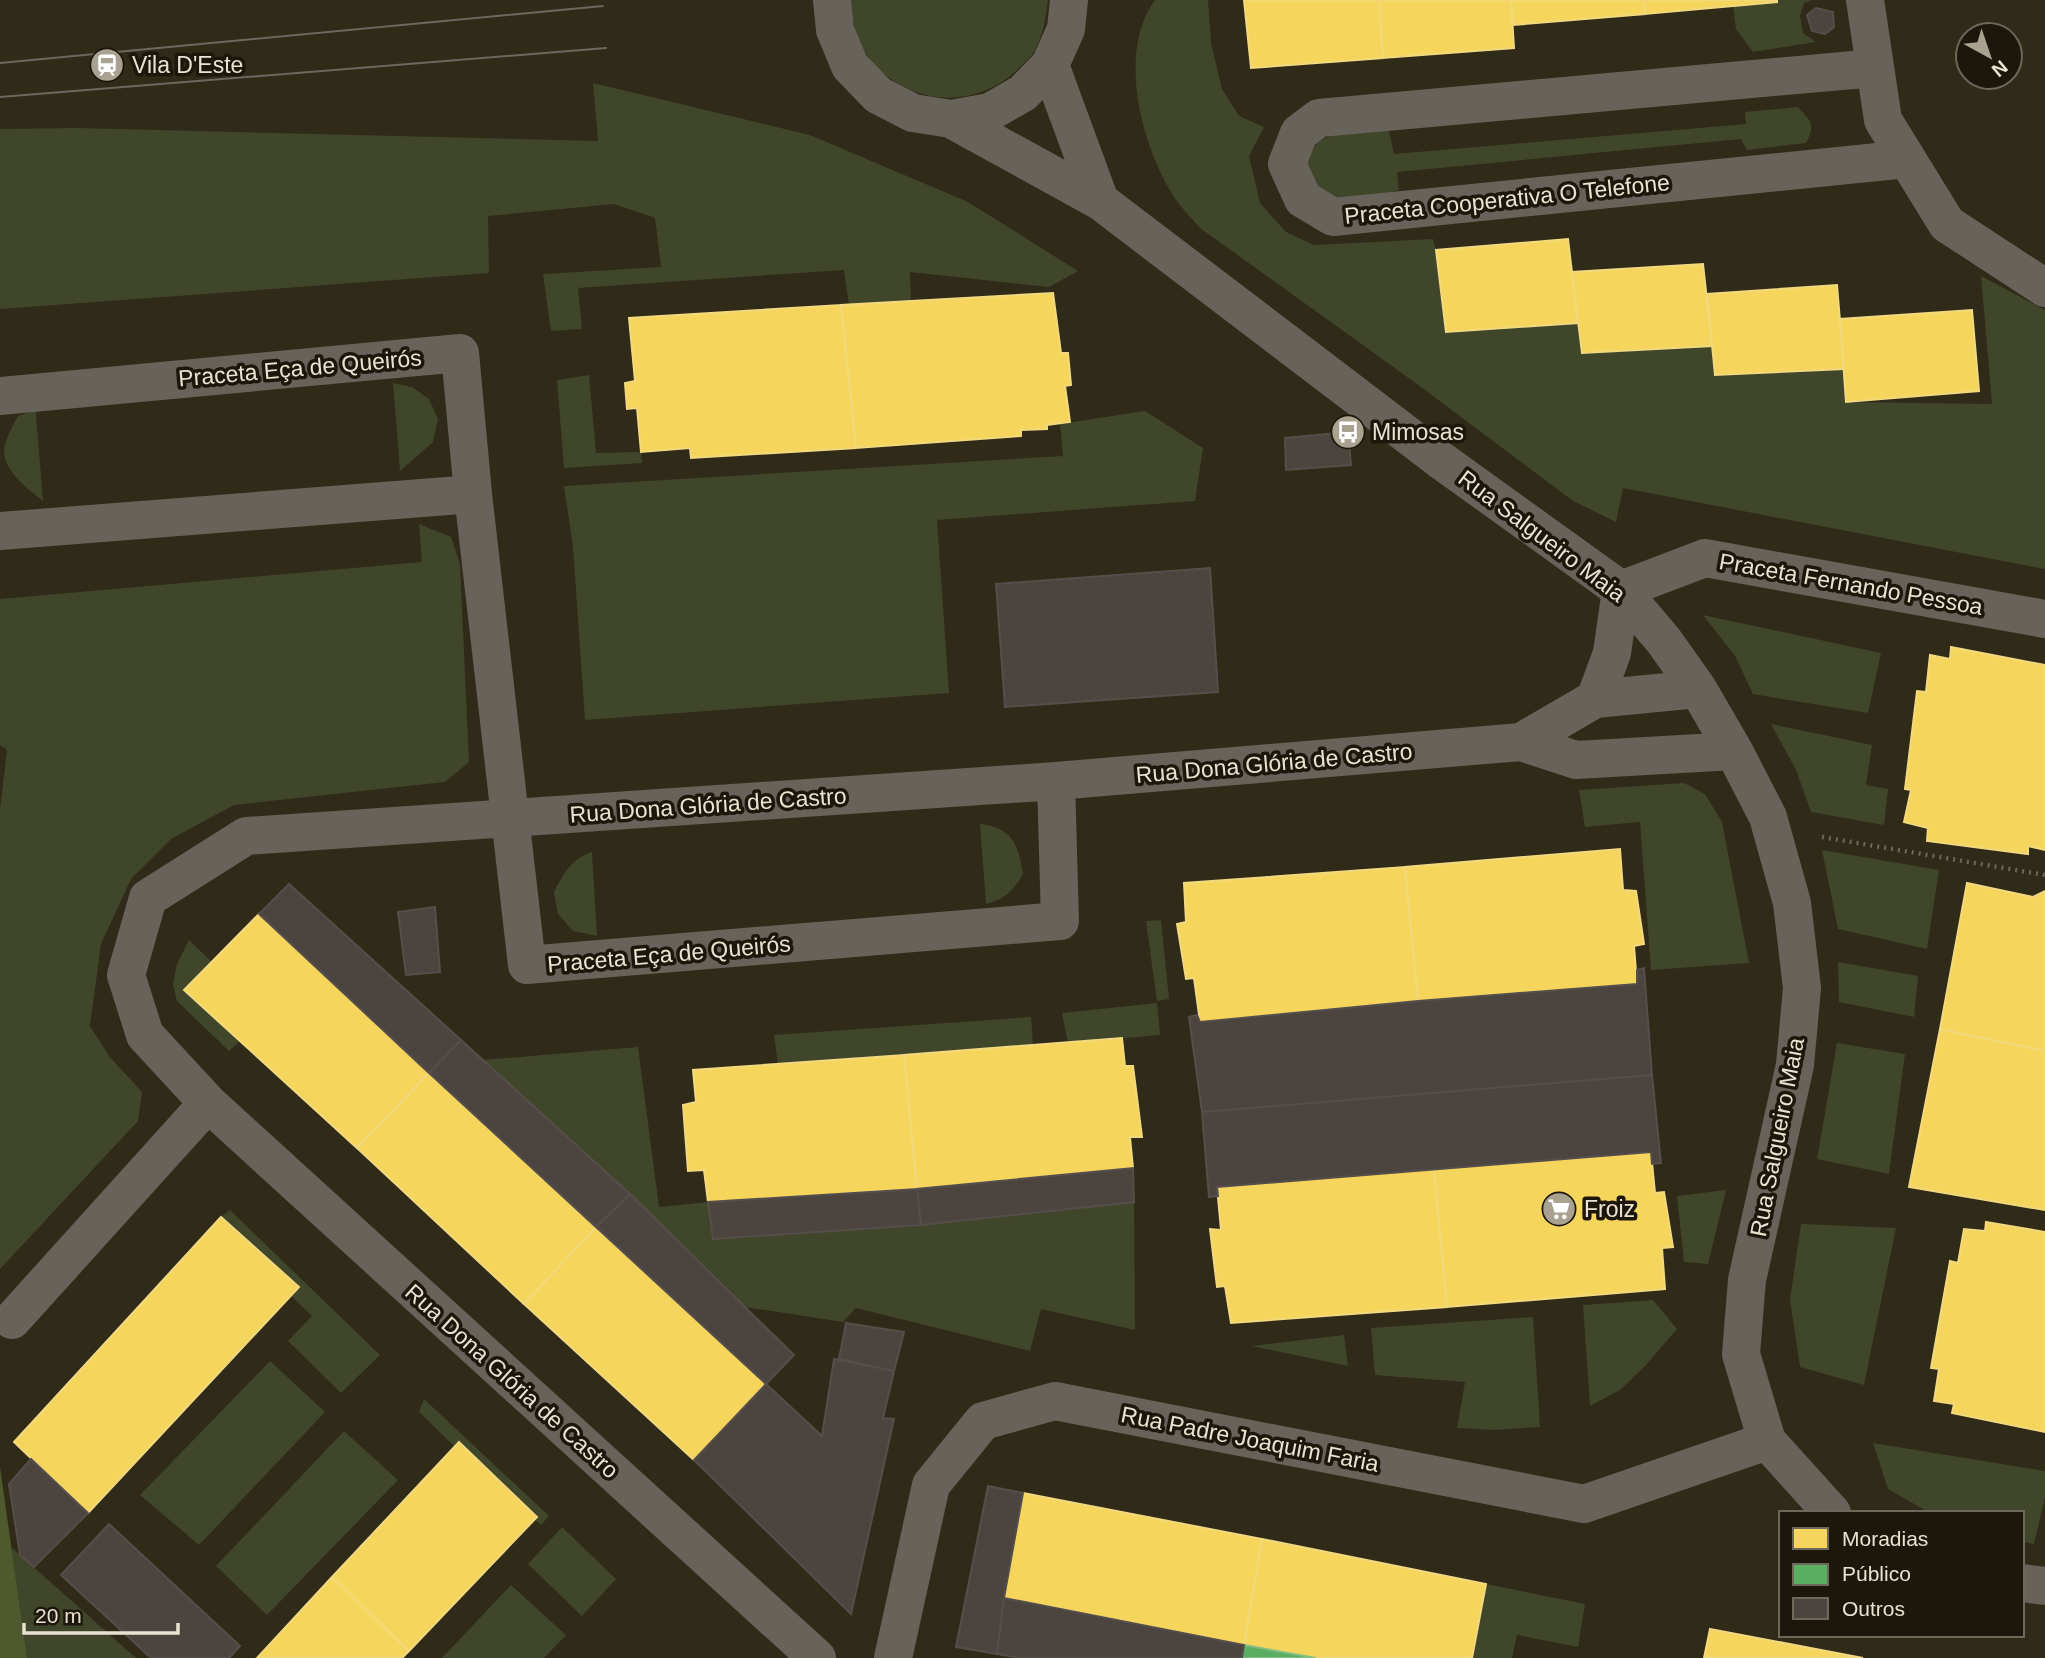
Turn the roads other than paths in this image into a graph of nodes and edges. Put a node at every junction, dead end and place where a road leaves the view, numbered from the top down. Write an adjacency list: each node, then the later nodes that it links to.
1 (832, 0): 6 (street)
2 (1069, 0): 4 (street)
3 (1865, 0): 5 (street)
4 (1050, 65): 6 (street); 8 (street)
5 (1875, 68): 7 (street); 7 (street, Praceta Cooperativa O Telefone)
6 (951, 119): 8 (street, Rua Salgueiro Maia)
7 (1908, 159): 9 (street)
8 (1100, 201): 13 (street, Rua Salgueiro Maia)
9 (2045, 288)
10 (0, 396): 11 (street, Praceta Eça de Queirós)
11 (473, 494): 12 (street); 20 (street, Praceta Eça de Queirós)
12 (0, 531)
13 (1621, 590): 14 (street, Praceta Fernando Pessoa); 15 (street, Rua Salgueiro Maia); 16 (street)
14 (2045, 619)
15 (1698, 689): 16 (street, Rua Dona Glória de Castro); 18 (street, Rua Salgueiro Maia)
16 (1595, 699): 17 (street, Rua Dona Glória de Castro)
17 (1521, 743): 18 (street, Rua Dona Glória de Castro); 19 (street, Rua Dona Glória de Castro)
18 (1734, 751): 23 (street, Rua Salgueiro Maia)
19 (1056, 781): 20 (street, Rua Dona Glória de Castro); 20 (street, Praceta Eça de Queirós)
20 (510, 819): 21 (street, Rua Dona Glória de Castro)
21 (208, 1103): 22 (street); 27 (street, Rua Dona Glória de Castro)
22 (12, 1320)
23 (1767, 1441): 24 (street, Rua Salgueiro Maia); 28 (street, Rua Padre Joaquim Faria)
24 (1830, 1511)
25 (2024, 1583): 26 (street)
26 (2045, 1586)
27 (817, 1658)
28 (893, 1658)

